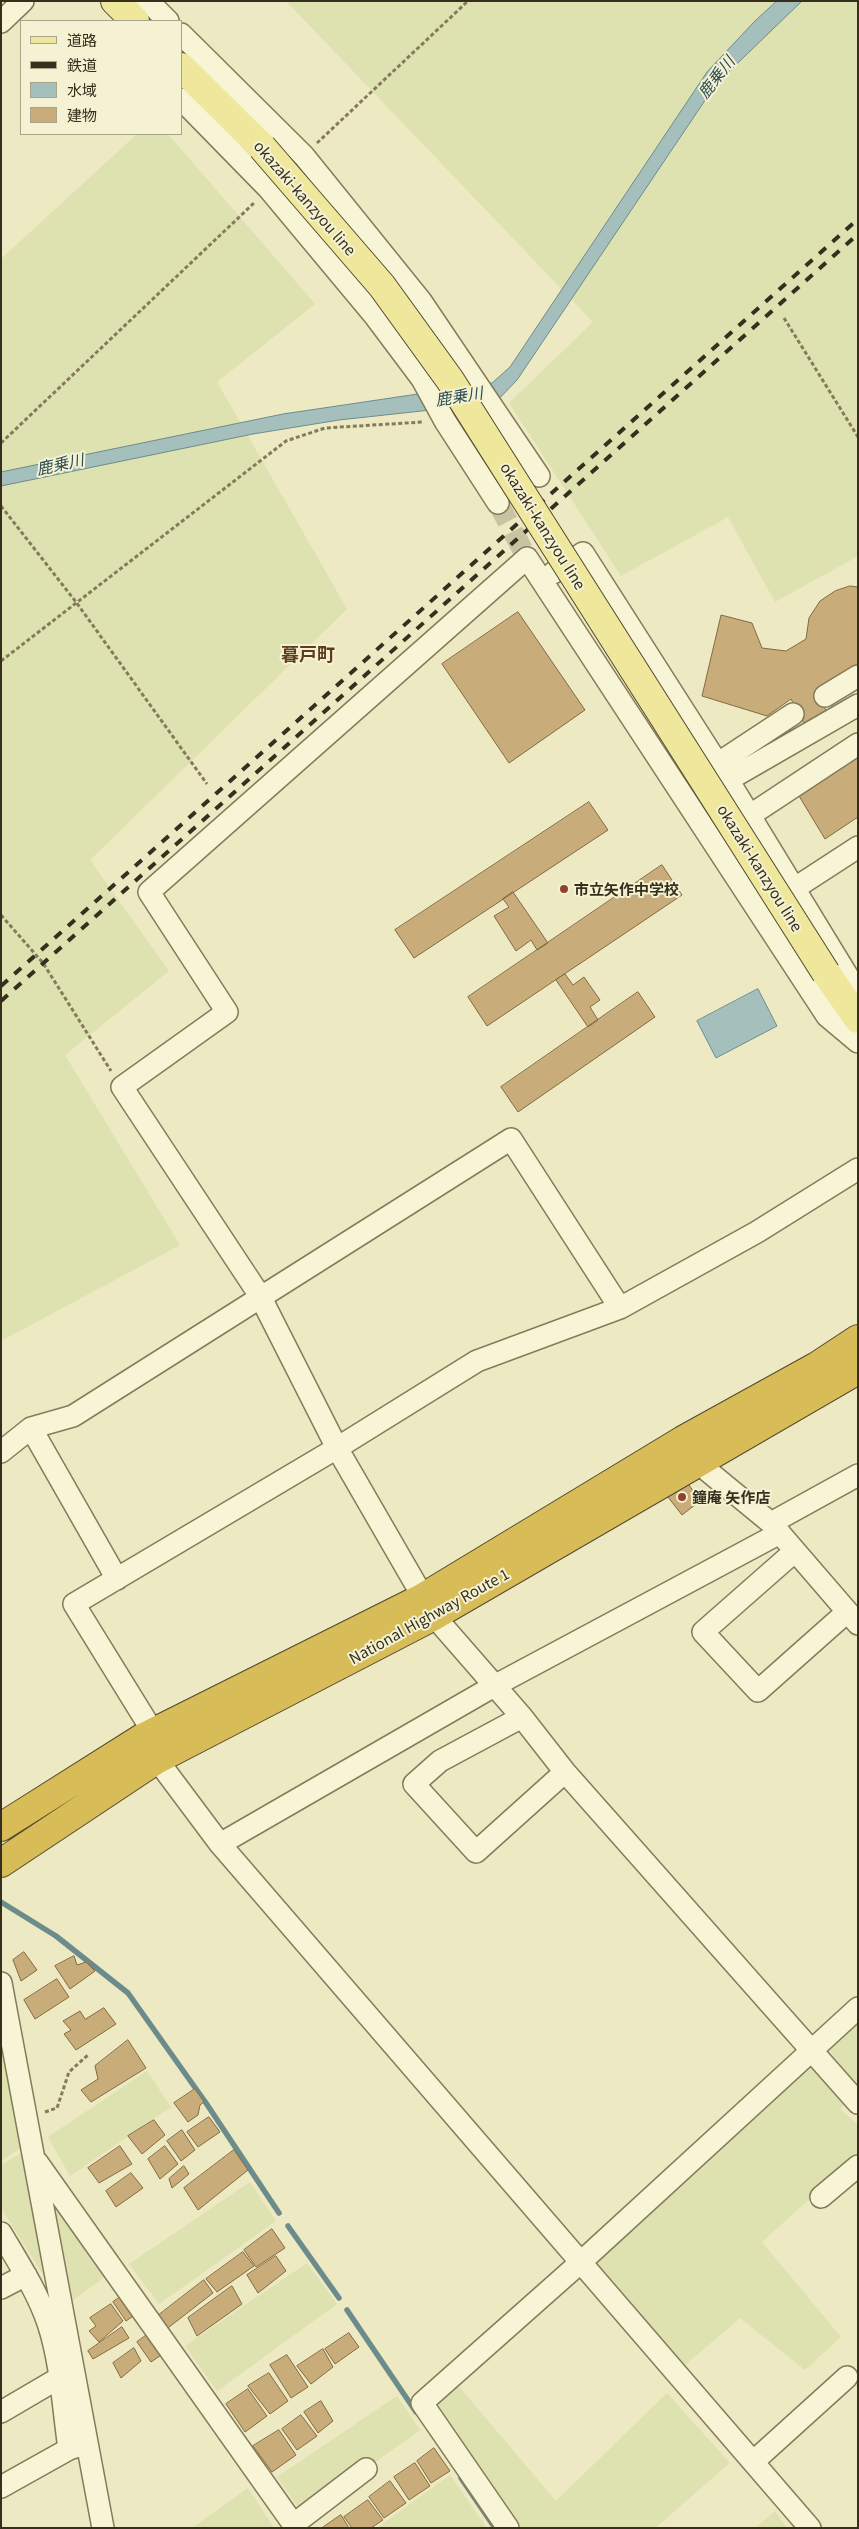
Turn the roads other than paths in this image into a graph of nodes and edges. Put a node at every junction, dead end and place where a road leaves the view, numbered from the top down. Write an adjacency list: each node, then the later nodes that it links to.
1 (23, 1): 4 (street)
2 (126, 10): 3 (street)
3 (167, 20)
4 (1, 22)
5 (182, 35): 8 (street)
6 (182, 68): 23 (main road, okazaki-kanzyou line, bridge)
7 (182, 100): 9 (street)
8 (463, 361): 9 (street); 10 (street)
9 (422, 379): 11 (street)
10 (539, 476)
11 (498, 503)
12 (542, 580): 18 (street); 24 (street); 26 (street)
13 (858, 676): 14 (street)
14 (825, 696)
15 (858, 705): 18 (street)
16 (793, 714): 18 (street)
17 (858, 744): 19 (street)
18 (722, 772): 19 (street)
19 (749, 816): 21 (street)
20 (858, 847): 21 (street)
21 (795, 888): 22 (street)
22 (858, 992)
23 (858, 1019)
24 (858, 1042)
25 (858, 1169): 27 (street)
26 (260, 1296): 27 (street); 30 (street); 32 (street)
27 (620, 1308): 32 (street)
28 (858, 1339): 31 (highway, National Highway Route 1)
29 (858, 1370): 34 (highway, National Highway Route 1)
30 (31, 1428): 33 (street); 38 (street)
31 (683, 1440): 34 (street); 39 (highway, National Highway Route 1)
32 (337, 1448): 38 (street); 39 (street)
33 (1, 1452)
34 (698, 1463): 36 (street); 39 (highway, National Highway Route 1)
35 (858, 1475): 36 (street)
36 (775, 1528): 37 (street); 41 (street)
37 (794, 1552): 40 (street); 40 (street)
38 (117, 1579): 43 (street)
39 (428, 1607): 41 (street); 43 (highway, National Highway Route 1)
40 (852, 1618)
41 (494, 1686): 42 (street); 46 (street)
42 (522, 1717): 44 (street); 44 (street)
43 (150, 1743): 45 (highway, National Highway Route 1); 46 (street); 47 (highway, National Highway Route 1)
44 (565, 1772): 50 (street)
45 (1, 1827)
46 (220, 1844): 56 (street)
47 (1, 1863)
48 (1, 1983): 52 (street)
49 (858, 2008): 50 (street)
50 (811, 2049): 51 (street); 56 (street)
51 (857, 2100)
52 (33, 2155): 62 (street); 66 (street)
53 (858, 2166): 54 (street)
54 (822, 2197)
55 (1, 2234): 57 (street)
56 (581, 2262): 63 (street); 68 (street)
57 (26, 2274): 58 (street); 60 (street)
58 (1, 2288)
59 (846, 2377): 63 (street)
60 (59, 2378): 61 (street); 62 (street)
61 (1, 2412)
62 (78, 2446): 65 (street); 67 (street)
63 (753, 2462): 69 (street)
64 (366, 2469): 66 (street)
65 (1, 2487)
66 (295, 2526)
67 (103, 2528)
68 (508, 2528)
69 (810, 2528)

